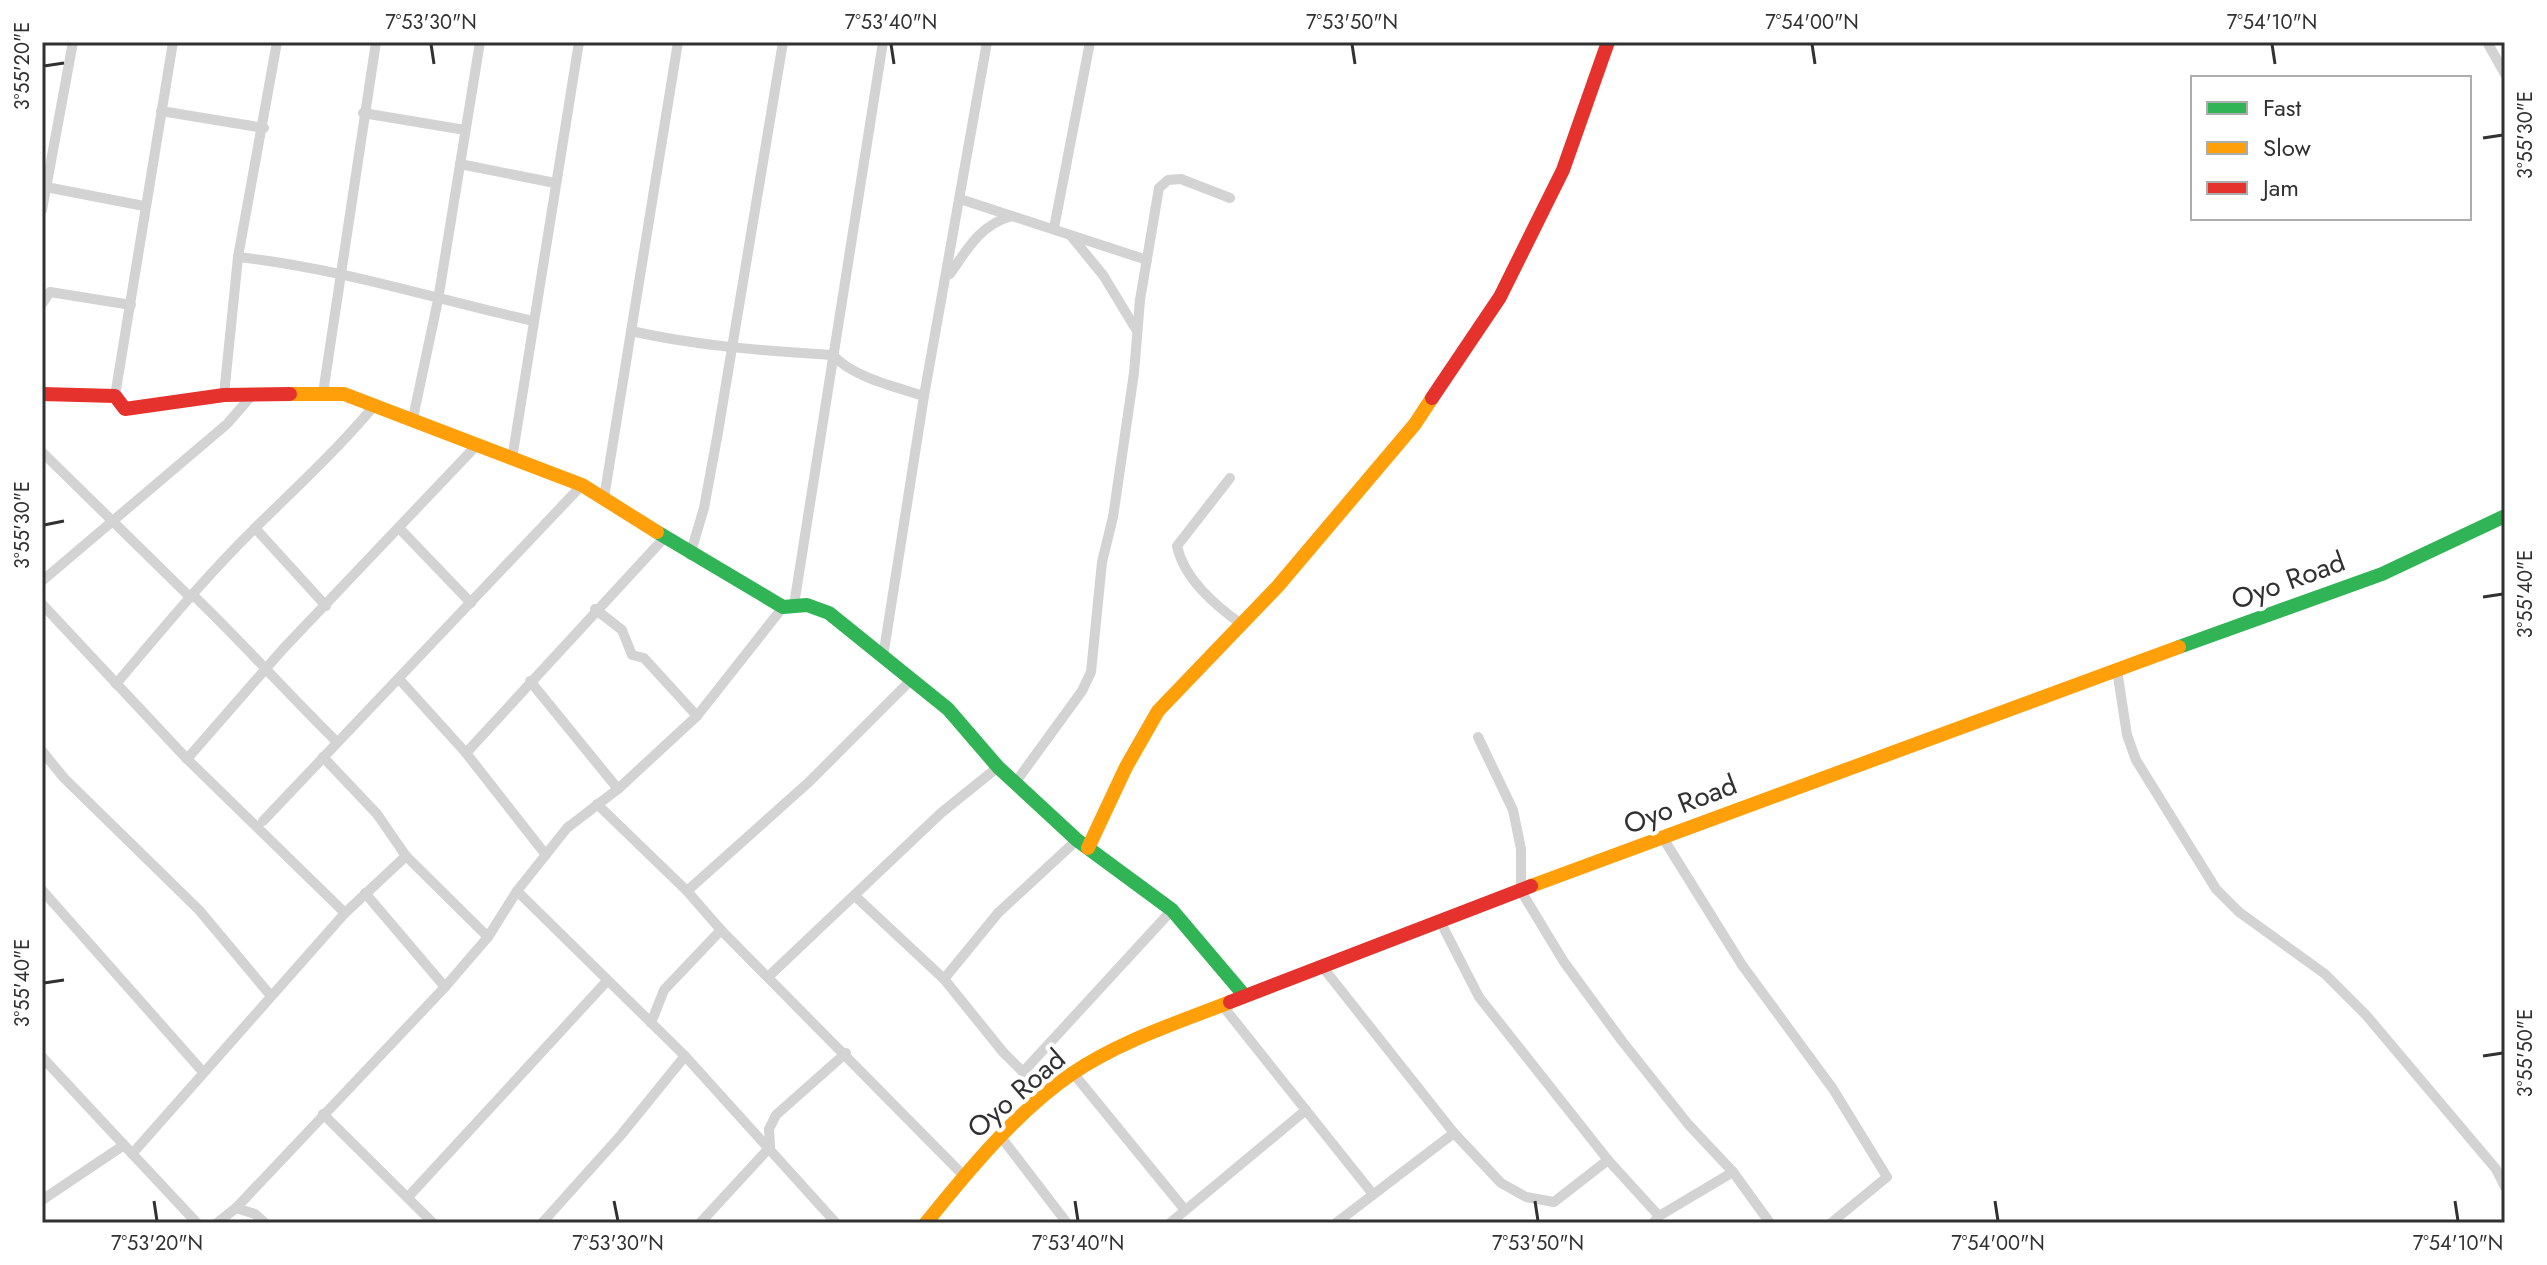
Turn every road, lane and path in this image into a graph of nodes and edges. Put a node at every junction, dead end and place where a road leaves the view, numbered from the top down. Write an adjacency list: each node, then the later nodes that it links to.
1 (73, 42): 21 (street)
2 (173, 42): 15 (street)
3 (277, 42): 17 (street)
4 (376, 42): 16 (street)
5 (480, 42): 18 (street)
6 (579, 42): 20 (street)
7 (678, 42): 37 (street)
8 (783, 42): 39 (street)
9 (883, 42): 40 (street)
10 (987, 42): 23 (street)
11 (1090, 42): 27 (street)
12 (1608, 42): 68 (street)
13 (2487, 42): 14 (street)
14 (2505, 74)
15 (161, 111): 17 (street); 24 (street)
16 (363, 113): 18 (street); 31 (street)
17 (264, 128): 29 (street)
18 (465, 130): 19 (street)
19 (460, 164): 20 (street); 33 (street)
20 (555, 183): 36 (street)
21 (46, 187): 24 (street); 25 (street)
22 (1230, 198): 30 (street)
23 (960, 199): 26 (street); 32 (street)
24 (144, 206): 35 (street)
25 (42, 210)
26 (1012, 216): 27 (street); 32 (street)
27 (1054, 228): 28 (street)
28 (1070, 234): 30 (street); 38 (street)
29 (238, 257): 31 (street); 44 (street)
30 (1147, 260): 38 (street)
31 (341, 272): 33 (street); 42 (street)
32 (946, 279): 46 (street)
33 (438, 300): 36 (street); 48 (street)
34 (42, 304): 35 (street)
35 (131, 305): 45 (street)
36 (533, 321): 51 (street)
37 (631, 331): 39 (street); 54 (street)
38 (1138, 332): 84 (street)
39 (731, 347): 40 (street); 60 (street)
40 (833, 355): 46 (street); 66 (street)
41 (254, 393): 42 (street); 44 (street); 56 (street)
42 (323, 393): 47 (street)
43 (42, 394): 45 (street)
44 (224, 395): 45 (street)
45 (115, 396)
46 (924, 396): 69 (street)
47 (374, 406): 48 (street); 57 (street)
48 (413, 418): 49 (street)
49 (476, 446): 51 (street); 58 (street)
50 (42, 452): 56 (street)
51 (512, 459): 53 (street)
52 (1230, 478): 68 (street)
53 (582, 485): 54 (street); 63 (street)
54 (604, 498): 59 (street)
55 (2505, 516): 70 (street, Oyo Road)
56 (111, 522): 61 (street); 62 (street)
57 (255, 528): 62 (street); 65 (street)
58 (400, 529): 63 (street); 65 (street)
59 (666, 536): 60 (street); 67 (street)
60 (690, 555): 66 (street)
61 (42, 581)
62 (190, 597): 71 (street); 75 (street)
63 (471, 603): 73 (street)
64 (42, 604): 75 (street)
65 (326, 606): 71 (street)
66 (788, 606): 69 (street); 76 (street)
67 (595, 609): 74 (street); 76 (street)
68 (1241, 624): 91 (street)
69 (883, 657): 72 (street)
70 (2117, 670): 90 (street, Oyo Road); 131 (street)
71 (266, 672): 78 (street); 82 (street)
72 (912, 679): 83 (street); 96 (street)
73 (400, 680): 78 (street); 80 (street)
74 (530, 681): 80 (street); 85 (street)
75 (116, 684): 82 (street)
76 (697, 716): 85 (street)
77 (1478, 737): 97 (street)
78 (337, 742): 81 (street)
79 (42, 751): 111 (street)
80 (466, 753): 92 (street)
81 (323, 757): 88 (street); 93 (street)
82 (187, 759): 87 (street)
83 (998, 767): 84 (street); 99 (street)
84 (1015, 783): 91 (street)
85 (618, 789): 86 (street)
86 (597, 804): 92 (street); 96 (street)
87 (251, 821): 88 (street); 89 (street)
88 (263, 821): 89 (street)
89 (267, 835): 101 (street)
90 (1663, 838): 97 (street, Oyo Road); 150 (street)
91 (1082, 844): 100 (street); 107 (street)
92 (546, 855): 95 (street)
93 (406, 856): 98 (street); 104 (street)
94 (42, 890): 117 (street)
95 (517, 891): 104 (street); 108 (street)
96 (687, 891): 103 (street)
97 (1521, 891): 102 (street, Oyo Road); 129 (street)
98 (365, 893): 101 (street); 109 (street)
99 (855, 896): 106 (street); 107 (street)
100 (1172, 910): 110 (street); 118 (street)
101 (345, 913): 111 (street)
102 (1440, 921): 105 (street, Oyo Road); 128 (street)
103 (721, 930): 106 (street); 113 (street)
104 (488, 937): 109 (street)
105 (1321, 965): 110 (street, Oyo Road); 123 (street)
106 (768, 977): 114 (street)
107 (944, 979): 118 (street)
108 (607, 981): 113 (street); 133 (street)
109 (445, 987): 122 (street)
110 (1244, 995): 112 (street, Oyo Road)
111 (271, 996): 117 (street)
112 (1222, 1005): 119 (street, Oyo Road); 121 (street)
113 (651, 1023): 115 (street)
114 (846, 1053): 126 (street); 130 (street)
115 (685, 1056): 126 (street); 142 (street)
116 (42, 1057): 125 (street)
117 (203, 1072): 127 (street)
118 (1023, 1072): 120 (street)
119 (1073, 1073): 120 (street, Oyo Road); 136 (street)
120 (1046, 1095): 124 (street, Oyo Road)
121 (1306, 1110): 132 (street); 136 (street)
122 (323, 1114): 133 (street); 135 (street)
123 (1454, 1133): 128 (street); 132 (street)
124 (1001, 1137): 130 (street, Oyo Road); 146 (street)
125 (124, 1145): 127 (street); 134 (street)
126 (770, 1147): 143 (street); 144 (street)
127 (132, 1154): 138 (street)
128 (1608, 1160): 137 (street)
129 (1733, 1172): 137 (street); 149 (street)
130 (964, 1176): 145 (street, Oyo Road)
131 (2505, 1187)
132 (1372, 1193): 148 (street)
133 (409, 1196): 141 (street)
134 (42, 1200)
135 (236, 1208): 139 (street); 140 (street)
136 (1185, 1210): 147 (street)
137 (1656, 1219)
138 (197, 1223)
139 (217, 1223)
140 (265, 1223)
141 (433, 1223)
142 (542, 1223)
143 (700, 1223)
144 (836, 1223)
145 (926, 1223)
146 (1067, 1223)
147 (1170, 1223)
148 (1336, 1223)
149 (1770, 1223)
150 (1831, 1223)

